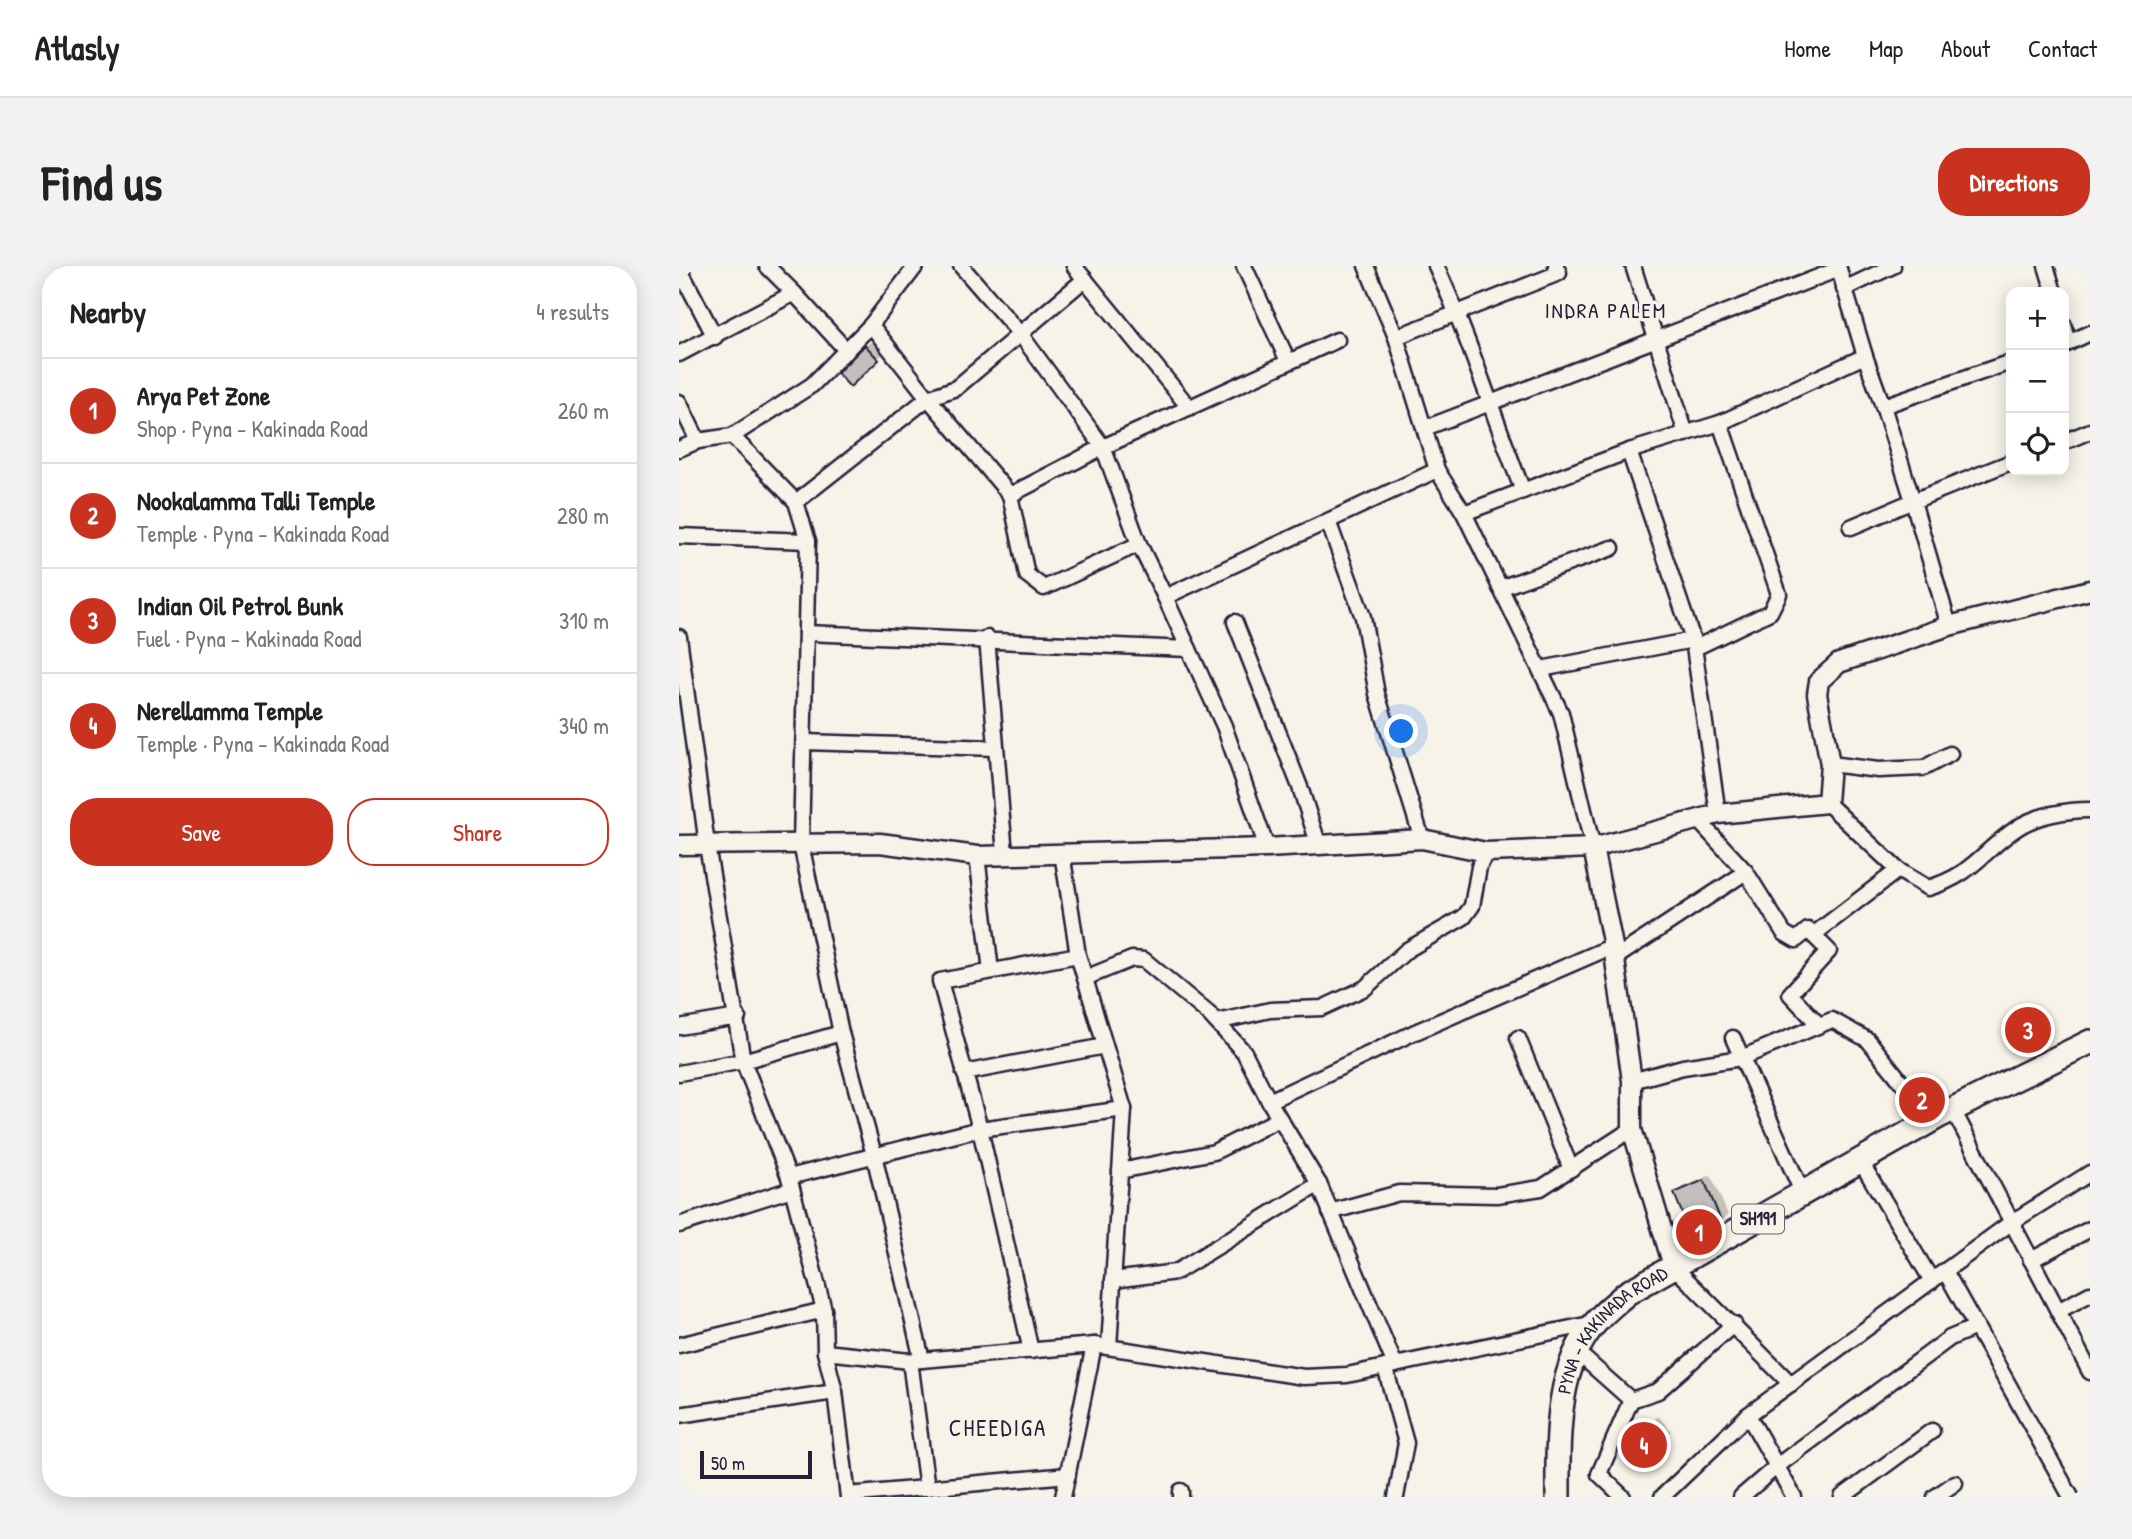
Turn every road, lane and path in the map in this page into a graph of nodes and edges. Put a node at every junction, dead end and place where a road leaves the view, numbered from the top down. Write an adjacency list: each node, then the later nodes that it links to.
1 (767, 266): 17 (street)
2 (916, 266): 19 (street)
3 (961, 266): 21 (street)
4 (1074, 266): 14 (street)
5 (1244, 266): 30 (street)
6 (1366, 266): 23 (street)
7 (1436, 266): 18 (street)
8 (1556, 266): 18 (street)
9 (1633, 266): 25 (street)
10 (1893, 266): 16 (street)
11 (2046, 266): 15 (street)
12 (679, 268): 22 (street)
13 (1839, 268): 16 (street); 25 (street)
14 (1085, 279): 21 (street); 35 (street)
15 (2052, 287)
16 (1845, 289): 29 (street)
17 (794, 293): 22 (street); 27 (street)
18 (1458, 312): 23 (street); 34 (street)
19 (871, 325): 27 (street); 32 (street)
20 (2090, 333): 26 (street)
21 (1021, 335): 32 (street); 44 (street)
22 (715, 337): 28 (street)
23 (1396, 337): 38 (street)
24 (1337, 340): 30 (street)
25 (1659, 341): 34 (street); 40 (street)
26 (2069, 343)
27 (847, 351): 41 (street)
28 (679, 354)
29 (1865, 356): 36 (street); 37 (street)
30 (1288, 361): 35 (street)
31 (2006, 364): 36 (street)
32 (928, 398): 50 (street); 52 (street)
33 (679, 402): 43 (street)
34 (1488, 405): 38 (street); 49 (street)
35 (1188, 406): 44 (street)
36 (1883, 406): 51 (street)
37 (1720, 423): 40 (street); 68 (street)
38 (1425, 428): 48 (street)
39 (2090, 432): 42 (street)
40 (1686, 434): 46 (street)
41 (732, 436): 43 (street); 52 (street)
42 (2069, 440)
43 (698, 441): 45 (street)
44 (1103, 447): 50 (street); 58 (street)
45 (679, 449)
46 (1629, 451): 49 (street); 68 (street)
47 (2006, 464): 51 (street)
48 (1437, 470): 53 (street); 54 (street)
49 (1523, 491): 53 (street)
50 (1010, 495): 58 (street)
51 (1913, 501): 55 (street); 64 (street)
52 (796, 502): 57 (street)
53 (1464, 513): 60 (street)
54 (1328, 521): 62 (street); 80 (street)
55 (1851, 527)
56 (679, 536): 57 (street)
57 (808, 541): 65 (street)
58 (1139, 544): 62 (street)
59 (1612, 548): 60 (street)
60 (1500, 588): 71 (street)
61 (2090, 590): 64 (street)
62 (1165, 597): 69 (street)
63 (1235, 622): 84 (street)
64 (1949, 626): 75 (street)
65 (806, 633): 67 (street); 72 (street)
66 (679, 637): 70 (street)
67 (987, 638): 69 (street); 73 (street)
68 (1694, 644): 71 (street); 78 (street)
69 (1189, 649): 85 (street)
70 (681, 666): 83 (street)
71 (1541, 669): 86 (street)
72 (804, 742): 73 (street); 81 (street)
73 (996, 748): 89 (street)
74 (1950, 754): 75 (street)
75 (1830, 764): 76 (street)
76 (1826, 803): 78 (street); 91 (street)
77 (2090, 810): 91 (street)
78 (1718, 814): 79 (street)
79 (1698, 820): 86 (street); 92 (street)
80 (1422, 839): 84 (street); 87 (street)
81 (801, 844): 83 (street); 90 (street); 102 (street)
82 (679, 845): 83 (street)
83 (707, 845): 98 (street)
84 (1319, 846): 85 (street)
85 (1267, 848): 88 (street)
86 (1594, 848): 87 (street); 94 (street)
87 (1486, 852): 99 (street)
88 (1062, 853): 89 (street); 95 (street)
89 (1005, 854): 90 (street)
90 (978, 856): 96 (street)
91 (1898, 870): 93 (street)
92 (1747, 872): 93 (street); 94 (street)
93 (1813, 934): 100 (street)
94 (1614, 952): 111 (street); 112 (street)
95 (1078, 955): 96 (street); 97 (street)
96 (991, 971): 110 (street)
97 (1085, 978): 99 (street); 106 (street)
98 (738, 1017): 101 (street); 108 (street)
99 (1217, 1022): 112 (street)
100 (1819, 1026): 107 (street); 116 (street)
101 (679, 1027)
102 (841, 1032): 108 (street); 119 (street)
103 (1518, 1038): 121 (street)
104 (1733, 1038): 107 (street)
105 (2090, 1042): 114 (main road, PYNA - KAKINADA ROAD / SH191)
106 (1105, 1046): 110 (street); 113 (street)
107 (1741, 1058): 111 (street); 126 (street)
108 (743, 1061): 109 (street); 124 (street)
109 (679, 1073)
110 (964, 1073): 117 (street)
111 (1632, 1081): 118 (street)
112 (1269, 1101): 115 (street)
113 (1124, 1109): 117 (street); 122 (street)
114 (1953, 1110): 116 (main road, PYNA - KAKINADA ROAD / SH191); 128 (street)
115 (1279, 1119): 122 (street); 125 (street)
116 (1932, 1120): 120 (main road, PYNA - KAKINADA ROAD / SH191)
117 (979, 1129): 119 (street); 144 (street)
118 (1632, 1129): 121 (street); 132 (street)
119 (874, 1156): 124 (street); 147 (street)
120 (1861, 1162): 126 (main road, PYNA - KAKINADA ROAD / SH191); 135 (street)
121 (1571, 1169): 127 (street)
122 (1120, 1171): 134 (street)
123 (2090, 1172): 128 (street)
124 (791, 1183): 129 (street); 137 (street)
125 (1319, 1184): 127 (street); 134 (street)
126 (1803, 1194): 132 (main road, PYNA - KAKINADA ROAD / SH191)
127 (1330, 1212): 149 (street)
128 (2012, 1222): 131 (street); 133 (street)
129 (679, 1225)
130 (2090, 1229): 131 (street)
131 (2031, 1260): 138 (street)
132 (1673, 1266): 139 (main road, PYNA - KAKINADA ROAD / SH191); 140 (street)
133 (1945, 1271): 135 (street); 141 (street)
134 (1113, 1280): 143 (street)
135 (1932, 1281): 150 (street)
136 (2090, 1294): 138 (street)
137 (824, 1310): 142 (street); 145 (street)
138 (2058, 1311): 148 (street)
139 (1595, 1323): 146 (main road, PYNA - KAKINADA ROAD / SH191); 149 (street)
140 (1734, 1324): 150 (street); 152 (street)
141 (1976, 1327): 156 (street); 171 (street)
142 (679, 1345)
143 (1102, 1346): 144 (street); 149 (street); 157 (street)
144 (1031, 1350): 147 (street)
145 (825, 1352): 147 (street); 151 (street)
146 (1577, 1352): 152 (street); 164 (main road, PYNA - KAKINADA ROAD / SH191)
147 (916, 1361): 159 (street)
148 (2088, 1363)
149 (1390, 1366): 163 (street)
150 (1791, 1384): 154 (street)
151 (835, 1392): 153 (street); 161 (street)
152 (1632, 1400): 165 (street)
153 (679, 1415)
154 (1748, 1416): 156 (street); 166 (street)
155 (1932, 1431): 169 (street)
156 (1777, 1466): 167 (street); 168 (street)
157 (1067, 1475): 159 (street); 162 (street)
158 (1955, 1483): 170 (street)
159 (927, 1488): 160 (street)
160 (884, 1494): 161 (street)
161 (848, 1496)
162 (1063, 1497)
163 (1396, 1497)
164 (1558, 1497)
165 (1623, 1497)
166 (1662, 1497)
167 (1741, 1497)
168 (1794, 1497)
169 (1842, 1497)
170 (1935, 1497)
171 (2071, 1497)

